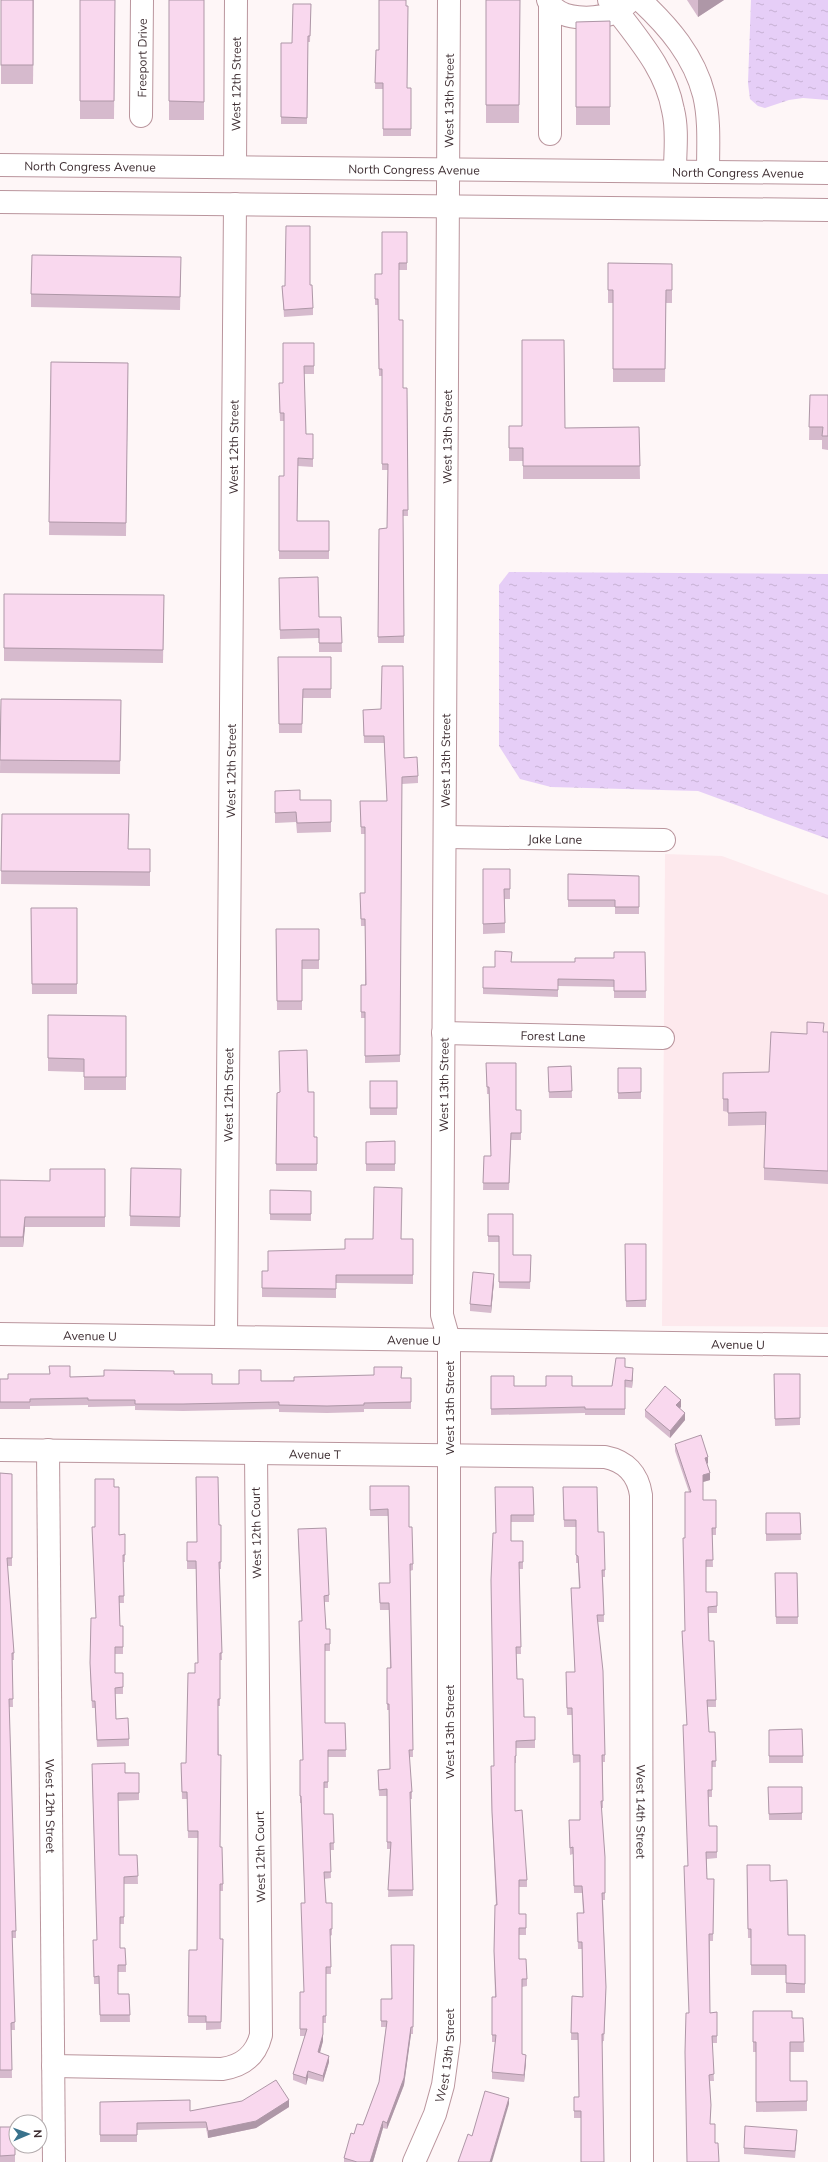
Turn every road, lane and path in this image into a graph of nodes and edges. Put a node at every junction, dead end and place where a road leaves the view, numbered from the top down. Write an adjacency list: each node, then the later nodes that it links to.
1 (142, 0): 9 (street, Freeport Drive)
2 (236, 0): 12 (street, West 12th Street)
3 (448, 0): 13 (street, West 13th Street)
4 (640, 0): 7 (street)
5 (549, 2): 6 (street); 10 (street)
6 (619, 4): 8 (street)
7 (692, 66): 8 (street); 15 (street)
8 (665, 82): 14 (street)
9 (141, 116)
10 (550, 134)
11 (0, 165): 12 (street, North Congress Avenue)
12 (235, 167): 13 (street, North Congress Avenue)
13 (447, 169): 14 (street, North Congress Avenue); 19 (street, West 13th Street)
14 (675, 171): 15 (street, North Congress Avenue)
15 (708, 172): 16 (street, North Congress Avenue)
16 (828, 173)
17 (0, 202): 18 (street)
18 (236, 204): 19 (street); 26 (street, West 12th Street)
19 (447, 206): 20 (street); 21 (street, West 13th Street)
20 (828, 210)
21 (445, 837): 22 (street, Jake Lane); 23 (street, West 13th Street)
22 (664, 840)
23 (443, 1033): 24 (street, Forest Lane); 27 (street, West 13th Street)
24 (663, 1038)
25 (0, 1334): 26 (street, Avenue U)
26 (226, 1337): 27 (street, Avenue U)
27 (449, 1340): 28 (street, Avenue U); 32 (street, West 13th Street)
28 (828, 1345)
29 (0, 1450): 30 (street, Avenue T)
30 (48, 1450): 31 (street, Avenue T); 34 (street, West 12th Street)
31 (256, 1453): 32 (street, Avenue T); 34 (street, West 12th Court)
32 (449, 1455): 33 (street, Avenue T); 36 (street, West 13th Street)
33 (628, 1466): 37 (street, West 14th Street)
34 (53, 2066): 35 (street, West 12th Street)
35 (54, 2162)
36 (414, 2162)
37 (642, 2162)

